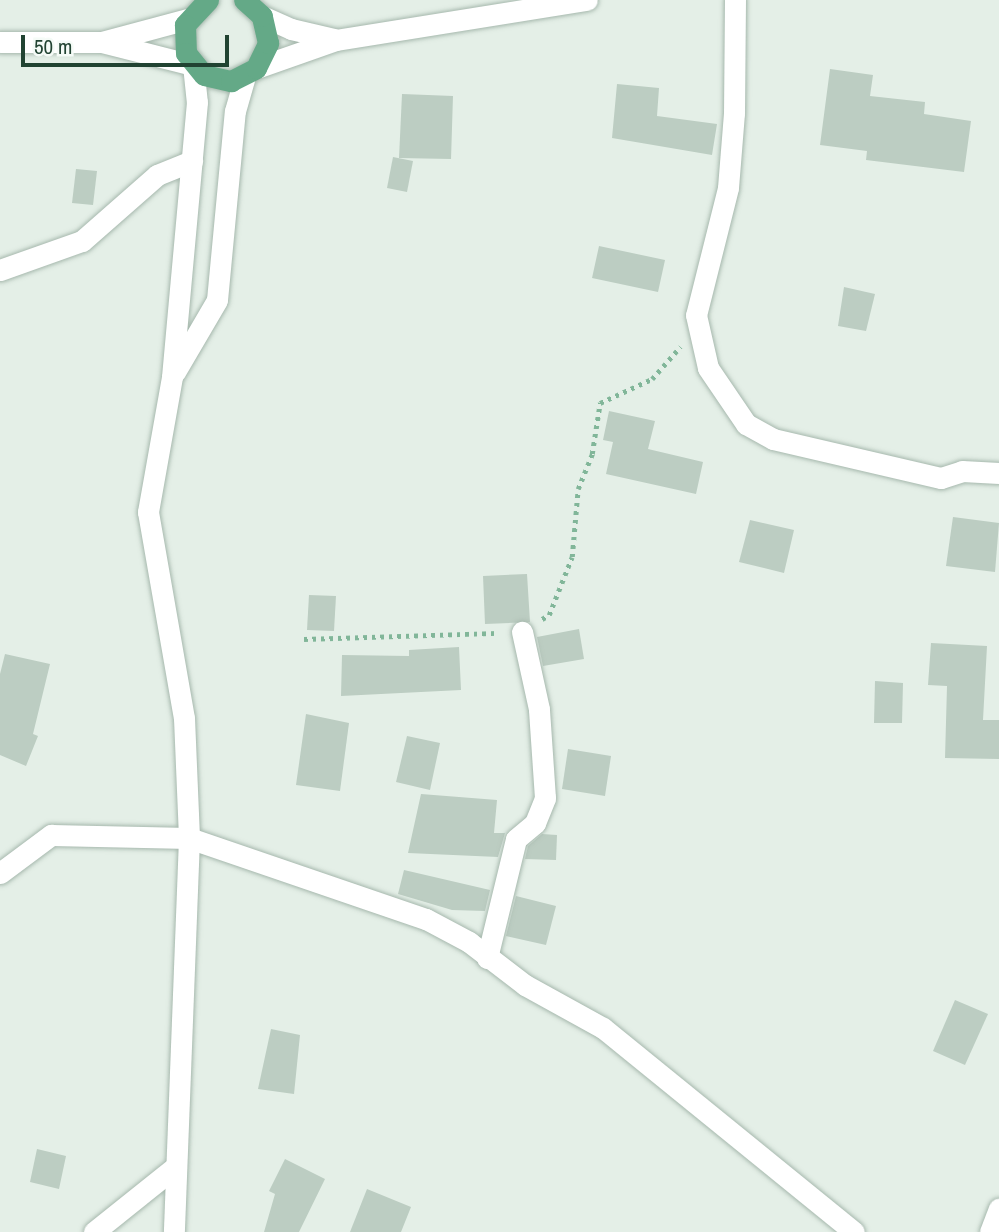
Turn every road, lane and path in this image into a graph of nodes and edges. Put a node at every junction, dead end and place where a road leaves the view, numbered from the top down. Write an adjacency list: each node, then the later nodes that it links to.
1 (587, 0): 5 (street)
2 (735, 0): 13 (street)
3 (253, 5): 6 (street); 10 (main road)
4 (196, 8): 8 (street); 9 (main road)
5 (475, 8): 6 (street)
6 (336, 40): 10 (street)
7 (0, 42): 8 (street)
8 (102, 42): 9 (street)
9 (192, 65): 10 (main road); 11 (street)
10 (250, 72): 14 (street)
11 (191, 161): 12 (street); 14 (street)
12 (0, 270)
13 (696, 315): 15 (street); 16 (path)
14 (172, 377): 18 (street)
15 (999, 473)
16 (523, 632): 17 (path); 20 (street)
17 (304, 639)
18 (189, 838): 19 (street); 20 (street); 21 (street)
19 (0, 873)
20 (487, 958): 25 (street)
21 (175, 1167): 23 (street); 24 (street)
22 (999, 1209): 26 (street)
23 (94, 1232)
24 (174, 1232)
25 (854, 1232)
26 (990, 1232)

